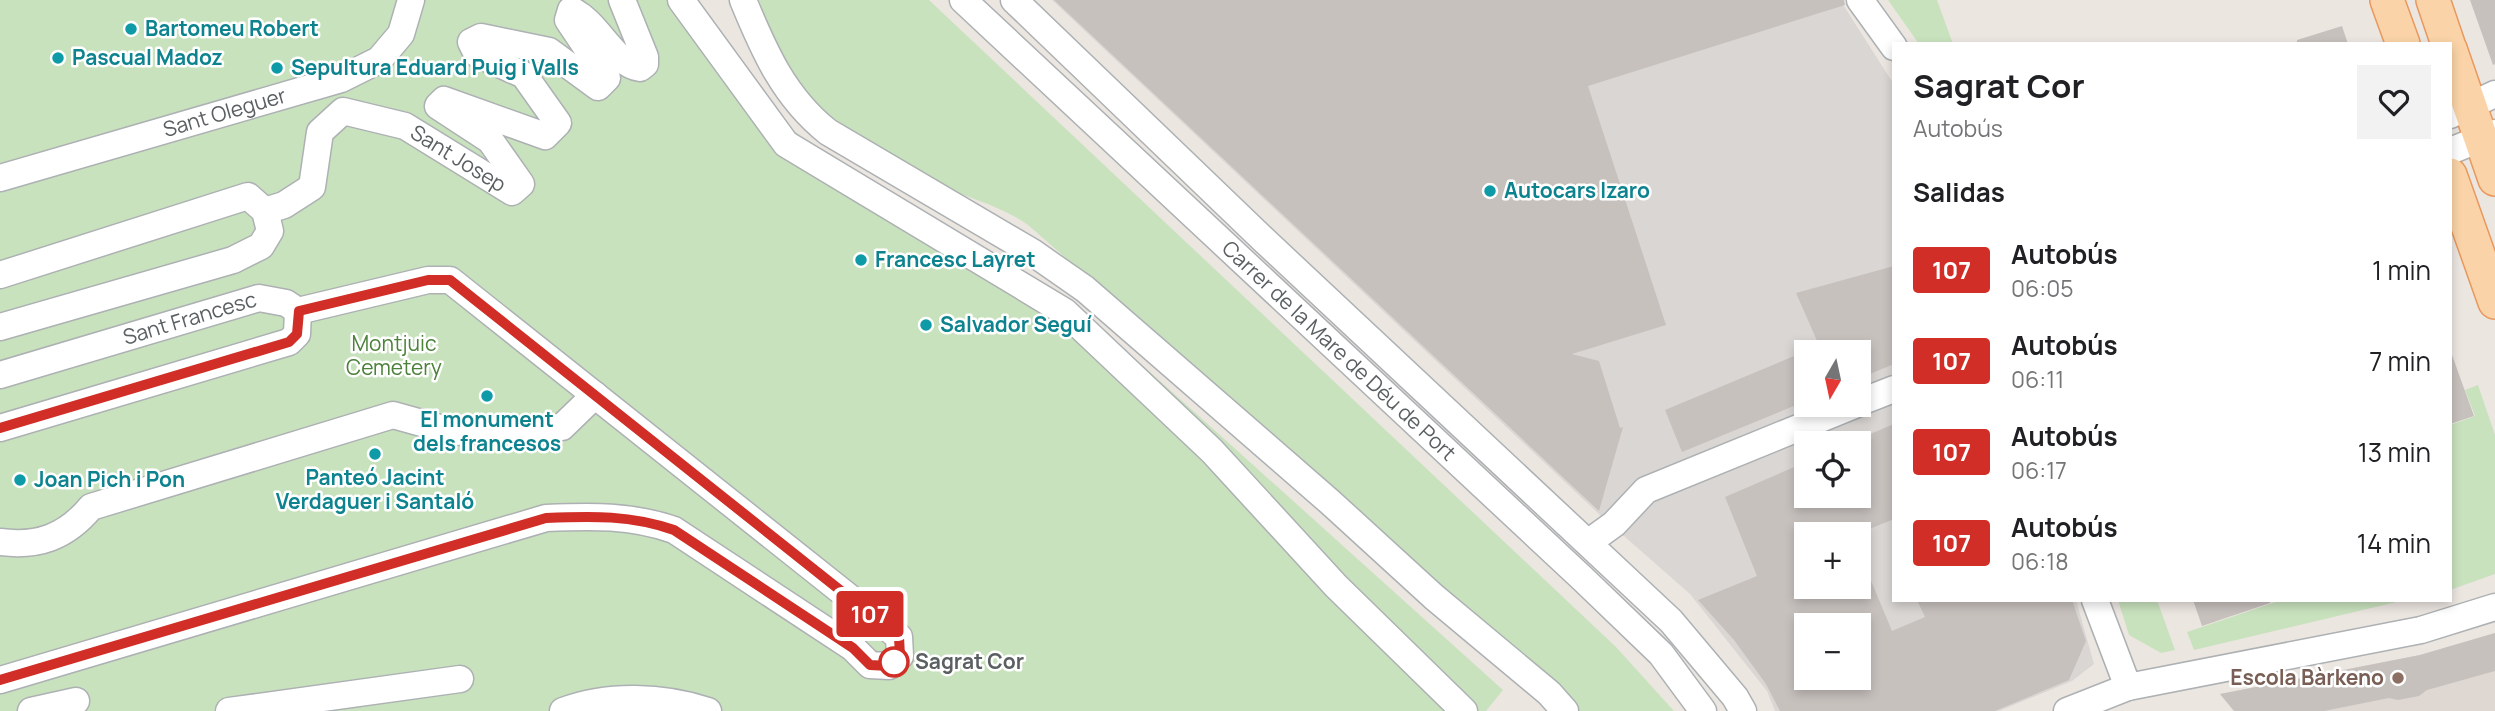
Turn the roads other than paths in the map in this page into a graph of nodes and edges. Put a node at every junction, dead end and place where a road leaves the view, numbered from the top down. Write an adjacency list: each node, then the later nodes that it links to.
1 (411, 0): 17 (street, Sant Oleguer)
2 (622, 0): 20 (street, Sant Josep)
3 (681, 0): 43 (street)
4 (743, 0): 44 (street)
5 (963, 0): 45 (street, Carrer de la Mare de Déu de Port)
6 (1014, 0): 32 (street, Carrer de la Mare de Déu de Port)
7 (1860, 0): 12 (street)
8 (2387, 0): 10 (main road)
9 (2433, 0): 11 (main road)
10 (2402, 42)
11 (2447, 42)
12 (1892, 44)
13 (2452, 54): 14 (main road)
14 (2471, 104): 15 (main road)
15 (2488, 136): 16 (street); 18 (main road)
16 (2452, 150)
17 (0, 178)
18 (2495, 178)
19 (2452, 181): 22 (main road)
20 (265, 211): 21 (street); 24 (street)
21 (0, 275)
22 (2495, 302)
23 (298, 322): 25 (street, Sant Francesc); 27 (street); 30 (street)
24 (0, 327)
25 (0, 375)
26 (1892, 390): 28 (street)
27 (596, 395): 31 (street); 36 (street)
28 (1871, 399)
29 (1826, 417): 32 (street)
30 (0, 428)
31 (0, 542)
32 (1589, 542): 46 (street, Carrer de la Mare de Déu de Port)
33 (2096, 602): 37 (street)
34 (2495, 607): 37 (street)
35 (460, 679): 40 (street)
36 (0, 680)
37 (2128, 687): 47 (street)
38 (76, 701): 39 (street)
39 (31, 711)
40 (229, 711)
41 (563, 711): 42 (street)
42 (708, 711)
43 (1464, 711)
44 (1565, 711)
45 (1703, 711)
46 (1743, 711)
47 (2067, 711)

